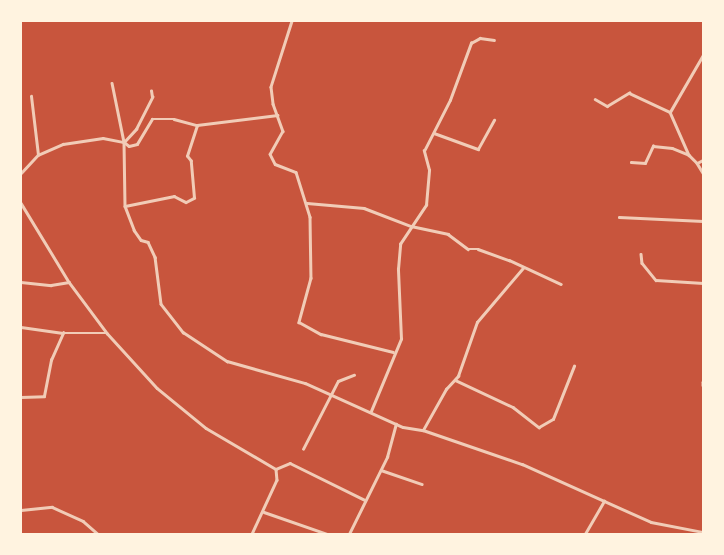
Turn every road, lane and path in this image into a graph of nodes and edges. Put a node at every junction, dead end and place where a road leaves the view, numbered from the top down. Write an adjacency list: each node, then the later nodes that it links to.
1 (292, 21): 9 (street)
2 (494, 40): 12 (street)
3 (703, 54): 8 (street)
4 (112, 83): 13 (street)
5 (151, 91): 13 (street)
6 (31, 96): 15 (street)
7 (595, 99): 8 (street)
8 (670, 112): 14 (street)
9 (277, 115): 11 (street); 22 (street)
10 (494, 120): 12 (street)
11 (197, 125): 13 (street); 23 (street)
12 (434, 133): 26 (street)
13 (124, 142): 15 (street); 23 (street)
14 (689, 154): 17 (street); 18 (street)
15 (38, 155): 20 (street)
16 (703, 160): 18 (street)
17 (631, 162)
18 (697, 163): 19 (street)
19 (703, 172)
20 (21, 173)
21 (21, 203): 30 (street)
22 (306, 203): 26 (street); 36 (street)
23 (125, 206): 40 (street)
24 (619, 217): 25 (street)
25 (703, 221)
26 (411, 226): 28 (street); 36 (street)
27 (641, 254): 31 (street)
28 (523, 268): 32 (street); 39 (street)
29 (21, 282): 30 (street)
30 (69, 282): 35 (street)
31 (703, 283)
32 (560, 284)
33 (21, 327): 34 (street)
34 (63, 333): 35 (street); 41 (street)
35 (107, 333): 46 (street)
36 (393, 352): 42 (street)
37 (574, 366): 39 (street)
38 (354, 374): 40 (street)
39 (454, 380): 44 (street)
40 (332, 395): 42 (street); 45 (street)
41 (21, 397)
42 (371, 411): 43 (street)
43 (396, 424): 44 (street); 47 (street)
44 (423, 430): 50 (street)
45 (303, 449)
46 (276, 469): 49 (street); 52 (street)
47 (381, 470): 48 (street); 49 (street)
48 (422, 484)
49 (365, 500): 57 (street)
50 (604, 501): 53 (street); 58 (street)
51 (21, 510): 54 (street)
52 (264, 512): 55 (street); 56 (street)
53 (703, 532)
54 (98, 534)
55 (252, 534)
56 (327, 534)
57 (349, 534)
58 (585, 534)

